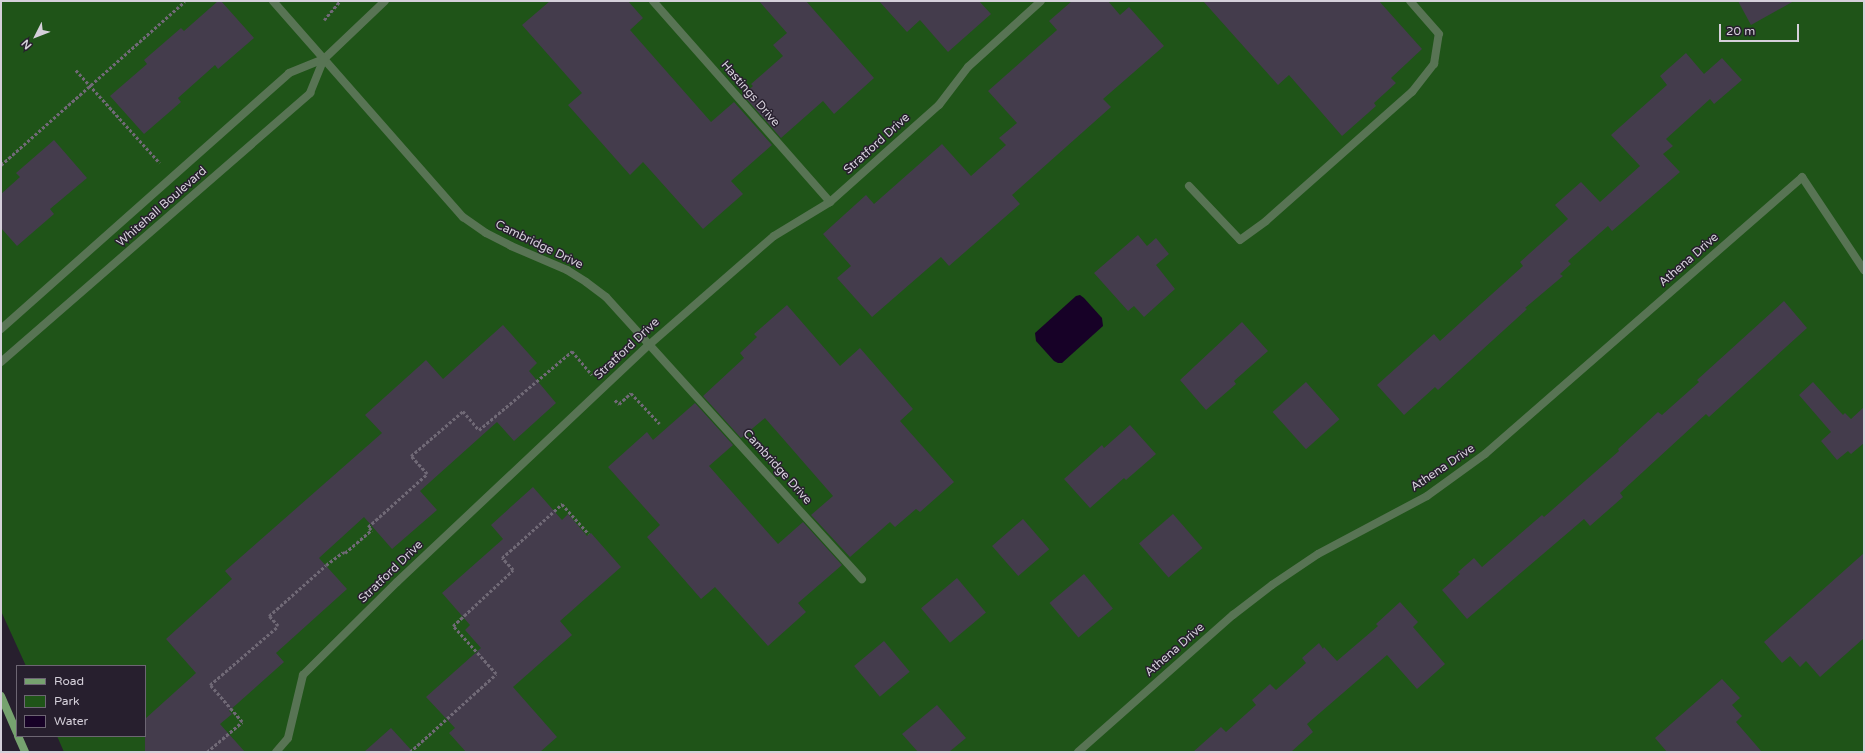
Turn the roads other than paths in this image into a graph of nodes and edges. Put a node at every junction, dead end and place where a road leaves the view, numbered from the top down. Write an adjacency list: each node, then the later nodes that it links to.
1 (273, 1): 6 (street, Cambridge Drive)
2 (385, 1): 6 (street, Whitehall Boulevard)
3 (653, 1): 8 (street, Hastings Drive)
4 (1041, 1): 8 (street, Stratford Drive)
5 (1410, 1): 7 (street)
6 (324, 59): 10 (street, Whitehall Boulevard); 11 (street, Cambridge Drive); 12 (street, Whitehall Boulevard)
7 (1190, 186)
8 (830, 202): 11 (street, Stratford Drive)
9 (1864, 270): 19 (street, Athena Drive)
10 (1, 329)
11 (650, 344): 13 (street, Cambridge Drive); 18 (street, Stratford Drive)
12 (1, 362)
13 (862, 579)
14 (1, 696): 15 (main road)
15 (16, 731)
16 (18, 737): 17 (main road)
17 (25, 752)
18 (276, 752)
19 (1078, 752)

